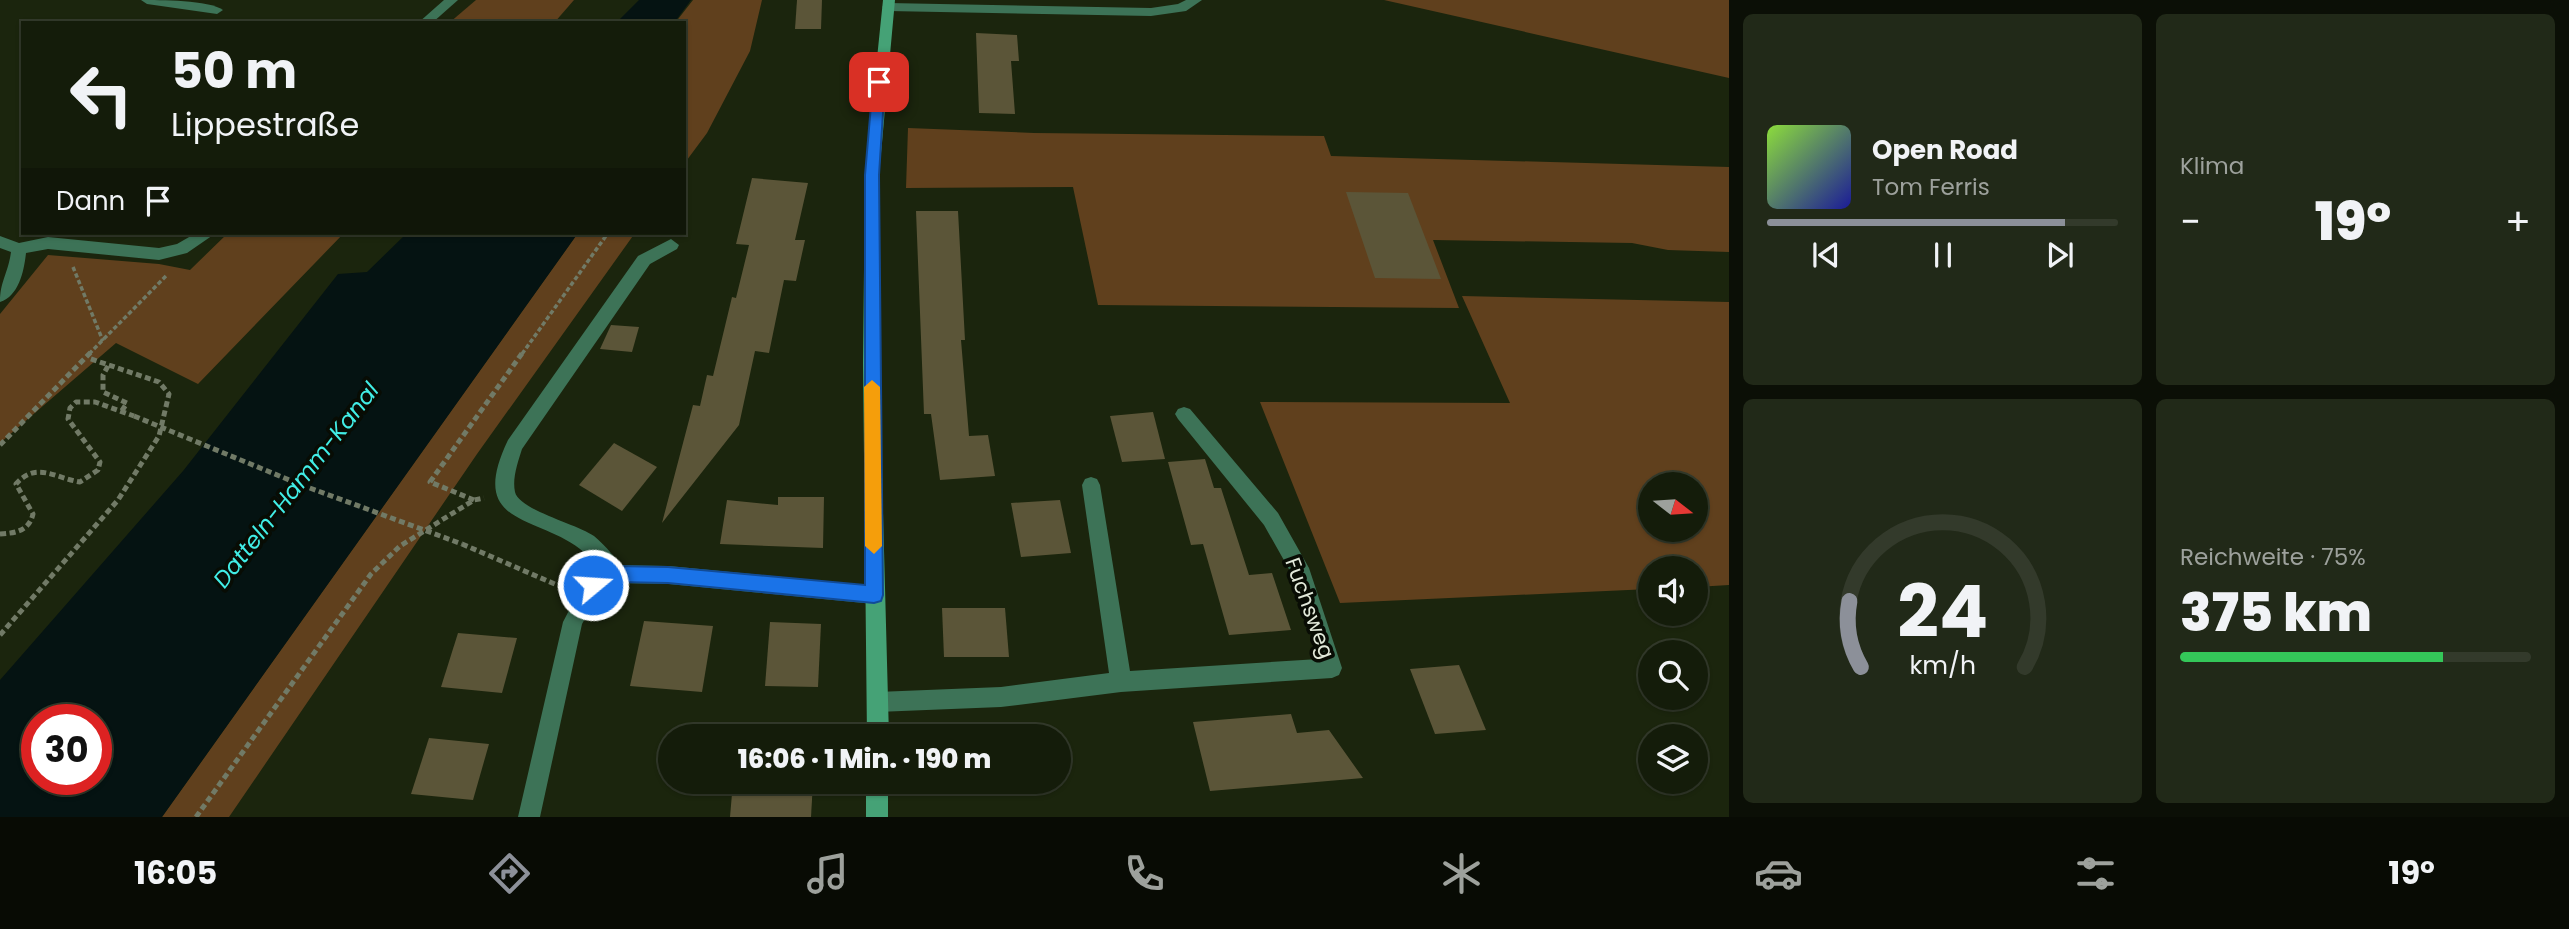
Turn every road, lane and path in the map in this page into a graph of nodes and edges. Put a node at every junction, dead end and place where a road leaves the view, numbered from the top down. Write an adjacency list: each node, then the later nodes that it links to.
1 (147, 0): 5 (street)
2 (452, 0): 6 (street)
3 (1196, 0): 4 (street)
4 (888, 3): 27 (main road)
5 (217, 10)
6 (426, 21)
7 (204, 235): 12 (street)
8 (607, 235): 23 (path)
9 (0, 242): 13 (street)
10 (64, 244): 12 (street); 13 (street); 15 (path)
11 (671, 245): 22 (street)
12 (181, 248): 15 (path)
13 (19, 249): 14 (street)
14 (0, 296)
15 (103, 341): 16 (path)
16 (88, 358): 17 (path); 20 (path)
17 (108, 365): 18 (path); 28 (path)
18 (121, 412): 24 (path); 26 (path, bridge)
19 (1184, 414): 29 (street, Fuchsweg)
20 (0, 445)
21 (1091, 485): 29 (street)
22 (505, 495): 23 (path); 25 (street)
23 (474, 500): 33 (path)
24 (0, 535)
25 (615, 574): 27 (street); 34 (street)
26 (547, 580)
27 (874, 595): 30 (main road)
28 (0, 635)
29 (1121, 682): 30 (street, Fuchsweg)
30 (877, 702): 31 (main road)
31 (878, 724)
32 (877, 794): 35 (main road)
33 (196, 817)
34 (529, 817)
35 (877, 817)

